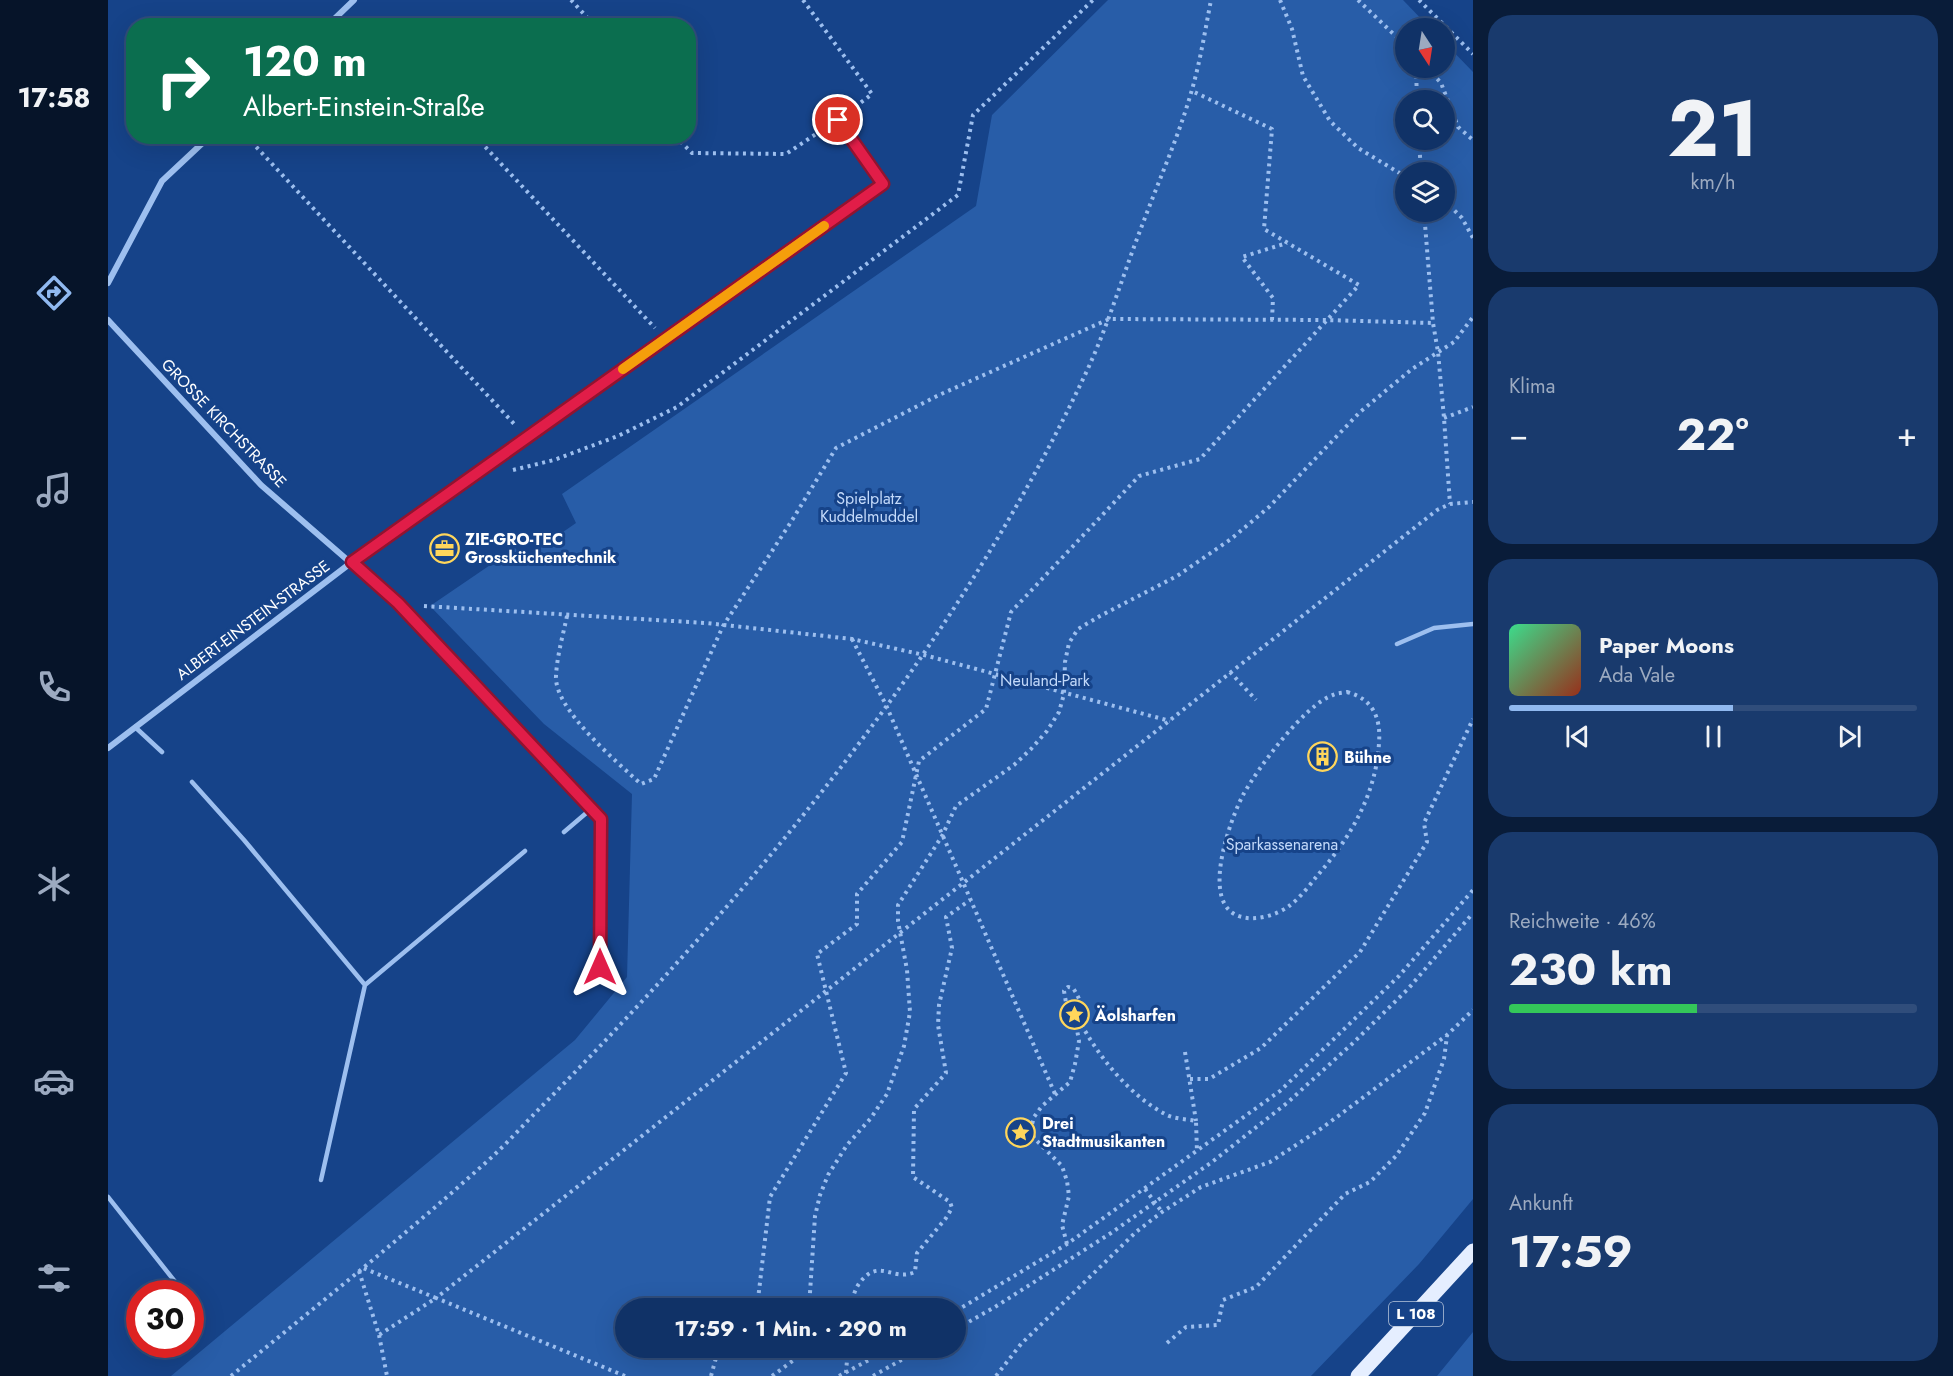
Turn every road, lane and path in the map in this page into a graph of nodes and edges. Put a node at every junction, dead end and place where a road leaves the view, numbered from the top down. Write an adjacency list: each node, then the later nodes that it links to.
1 (354, 0): 9 (street)
2 (571, 0): 10 (path)
3 (803, 0): 15 (path)
4 (1093, 0): 38 (path)
5 (1211, 0): 14 (path)
6 (1280, 0): 21 (path)
7 (1358, 0): 11 (path)
8 (1419, 0): 12 (path)
9 (335, 18)
10 (588, 18)
11 (1395, 35)
12 (1473, 54)
13 (1436, 78): 16 (path)
14 (1191, 91): 25 (path); 28 (path)
15 (838, 120): 20 (path); 33 (street, ALBERT-EINSTEIN-STRASSE)
16 (1473, 140)
17 (201, 144): 26 (street)
18 (253, 144): 37 (path)
19 (482, 144): 33 (path)
20 (683, 144)
21 (1395, 170)
22 (1455, 211): 24 (path)
23 (1425, 222): 32 (path)
24 (1473, 238)
25 (1287, 243): 30 (path); 31 (path)
26 (108, 282)
27 (1473, 317): 34 (path)
28 (1109, 319): 30 (path); 45 (path); 48 (path)
29 (108, 320): 41 (street, GROSSE KIRCHSTRASSE)
30 (1272, 320): 31 (path)
31 (1325, 320): 32 (path); 50 (path)
32 (1433, 323): 34 (path)
33 (665, 339): 37 (street, ALBERT-EINSTEIN-STRASSE)
34 (1438, 352): 36 (path); 51 (path)
35 (1473, 407): 36 (path)
36 (1444, 418): 40 (path)
37 (527, 438): 41 (street, ALBERT-EINSTEIN-STRASSE)
38 (510, 471)
39 (1473, 502): 40 (path)
40 (1450, 504): 49 (path)
41 (352, 562): 42 (street, GROSSE KIRCHSTRASSE); 56 (street, ALBERT-EINSTEIN-STRASSE)
42 (398, 603): 43 (path); 62 (street, GROSSE KIRCHSTRASSE)
43 (567, 616): 45 (path); 45 (path)
44 (1473, 624): 47 (lane)
45 (723, 626): 46 (path)
46 (852, 639): 48 (path); 53 (path)
47 (1397, 644)
48 (924, 655): 50 (path); 53 (path)
49 (1230, 672): 52 (path); 55 (path)
50 (994, 673): 51 (path); 60 (path)
51 (1064, 694): 55 (path); 64 (path)
52 (1256, 700)
53 (886, 705): 60 (path); 88 (path)
54 (1473, 719): 77 (path)
55 (1171, 721): 66 (path)
56 (135, 727): 57 (street, ALBERT-EINSTEIN-STRASSE); 59 (lane)
57 (108, 748)
58 (1275, 748): 58 (path)
59 (162, 752)
60 (916, 777): 64 (path); 73 (path)
61 (192, 782): 72 (lane)
62 (591, 809): 63 (lane); 71 (street, GROSSE KIRCHSTRASSE)
63 (564, 832)
64 (942, 836): 66 (path); 70 (path)
65 (525, 851): 72 (lane)
66 (963, 884): 68 (path); 70 (path)
67 (1473, 890): 80 (path)
68 (970, 900): 78 (path); 93 (path)
69 (1473, 913): 84 (path)
70 (899, 933): 73 (path); 92 (path)
71 (600, 967)
72 (365, 985): 81 (lane)
73 (827, 992): 90 (path); 91 (path)
74 (1473, 1010): 75 (path)
75 (1447, 1035): 85 (path); 97 (path)
76 (1185, 1052): 77 (path)
77 (1190, 1079): 79 (path)
78 (1055, 1094): 79 (path); 86 (path)
79 (1196, 1121): 80 (path)
80 (1197, 1152): 82 (path)
81 (321, 1180)
82 (1145, 1189): 84 (path); 86 (path)
83 (108, 1197): 89 (lane)
84 (1154, 1201): 85 (path); 95 (path)
85 (1162, 1212): 111 (path)
86 (1067, 1244): 94 (path)
87 (1473, 1251): 112 (main road, L 108)
88 (361, 1269): 90 (path); 96 (path); 104 (path)
89 (174, 1280)
90 (436, 1298): 96 (path); 106 (path)
91 (758, 1298)
92 (810, 1298)
93 (854, 1298)
94 (966, 1305)
95 (966, 1323)
96 (379, 1335): 105 (path)
97 (1167, 1343)
98 (716, 1358): 107 (path)
99 (798, 1358): 108 (path)
100 (847, 1358): 103 (path)
101 (873, 1358): 103 (path)
102 (905, 1358): 110 (path)
103 (846, 1373): 109 (path)
104 (231, 1376)
105 (387, 1376)
106 (625, 1376)
107 (711, 1376)
108 (772, 1376)
109 (839, 1376)
110 (873, 1376)
111 (996, 1376)
112 (1358, 1376)

